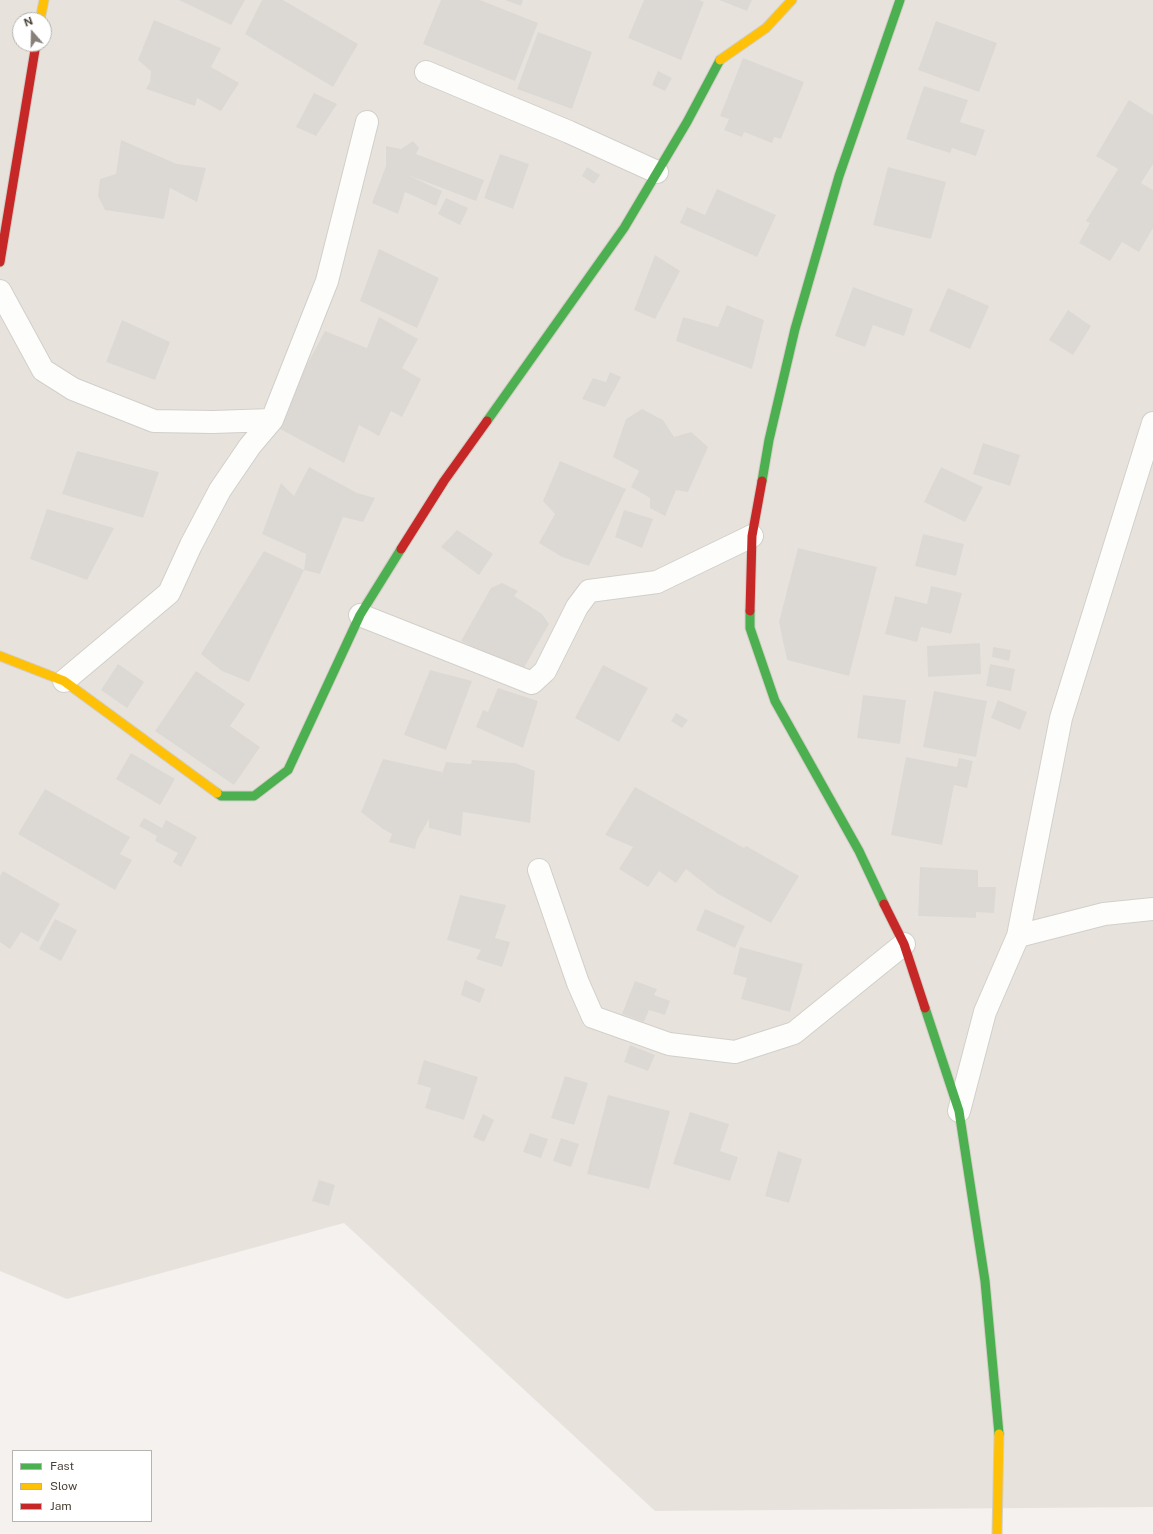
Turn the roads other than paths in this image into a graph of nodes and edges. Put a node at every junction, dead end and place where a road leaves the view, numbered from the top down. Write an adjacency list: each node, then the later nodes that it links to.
1 (44, 0): 4 (main road)
2 (792, 0): 8 (main road)
3 (900, 0): 13 (main road)
4 (42, 12)
5 (35, 52): 9 (main road)
6 (426, 72): 8 (street)
7 (367, 122): 11 (street)
8 (657, 172): 14 (main road)
9 (0, 262)
10 (0, 291): 11 (street)
11 (272, 420): 16 (street)
12 (1153, 423): 19 (street)
13 (752, 536): 14 (street); 20 (main road)
14 (360, 615): 16 (main road)
15 (0, 656): 16 (main road)
16 (64, 681)
17 (539, 870): 20 (street)
18 (1153, 909): 19 (street)
19 (1018, 936): 21 (street)
20 (904, 944): 21 (main road)
21 (959, 1111): 22 (main road)
22 (997, 1534)

